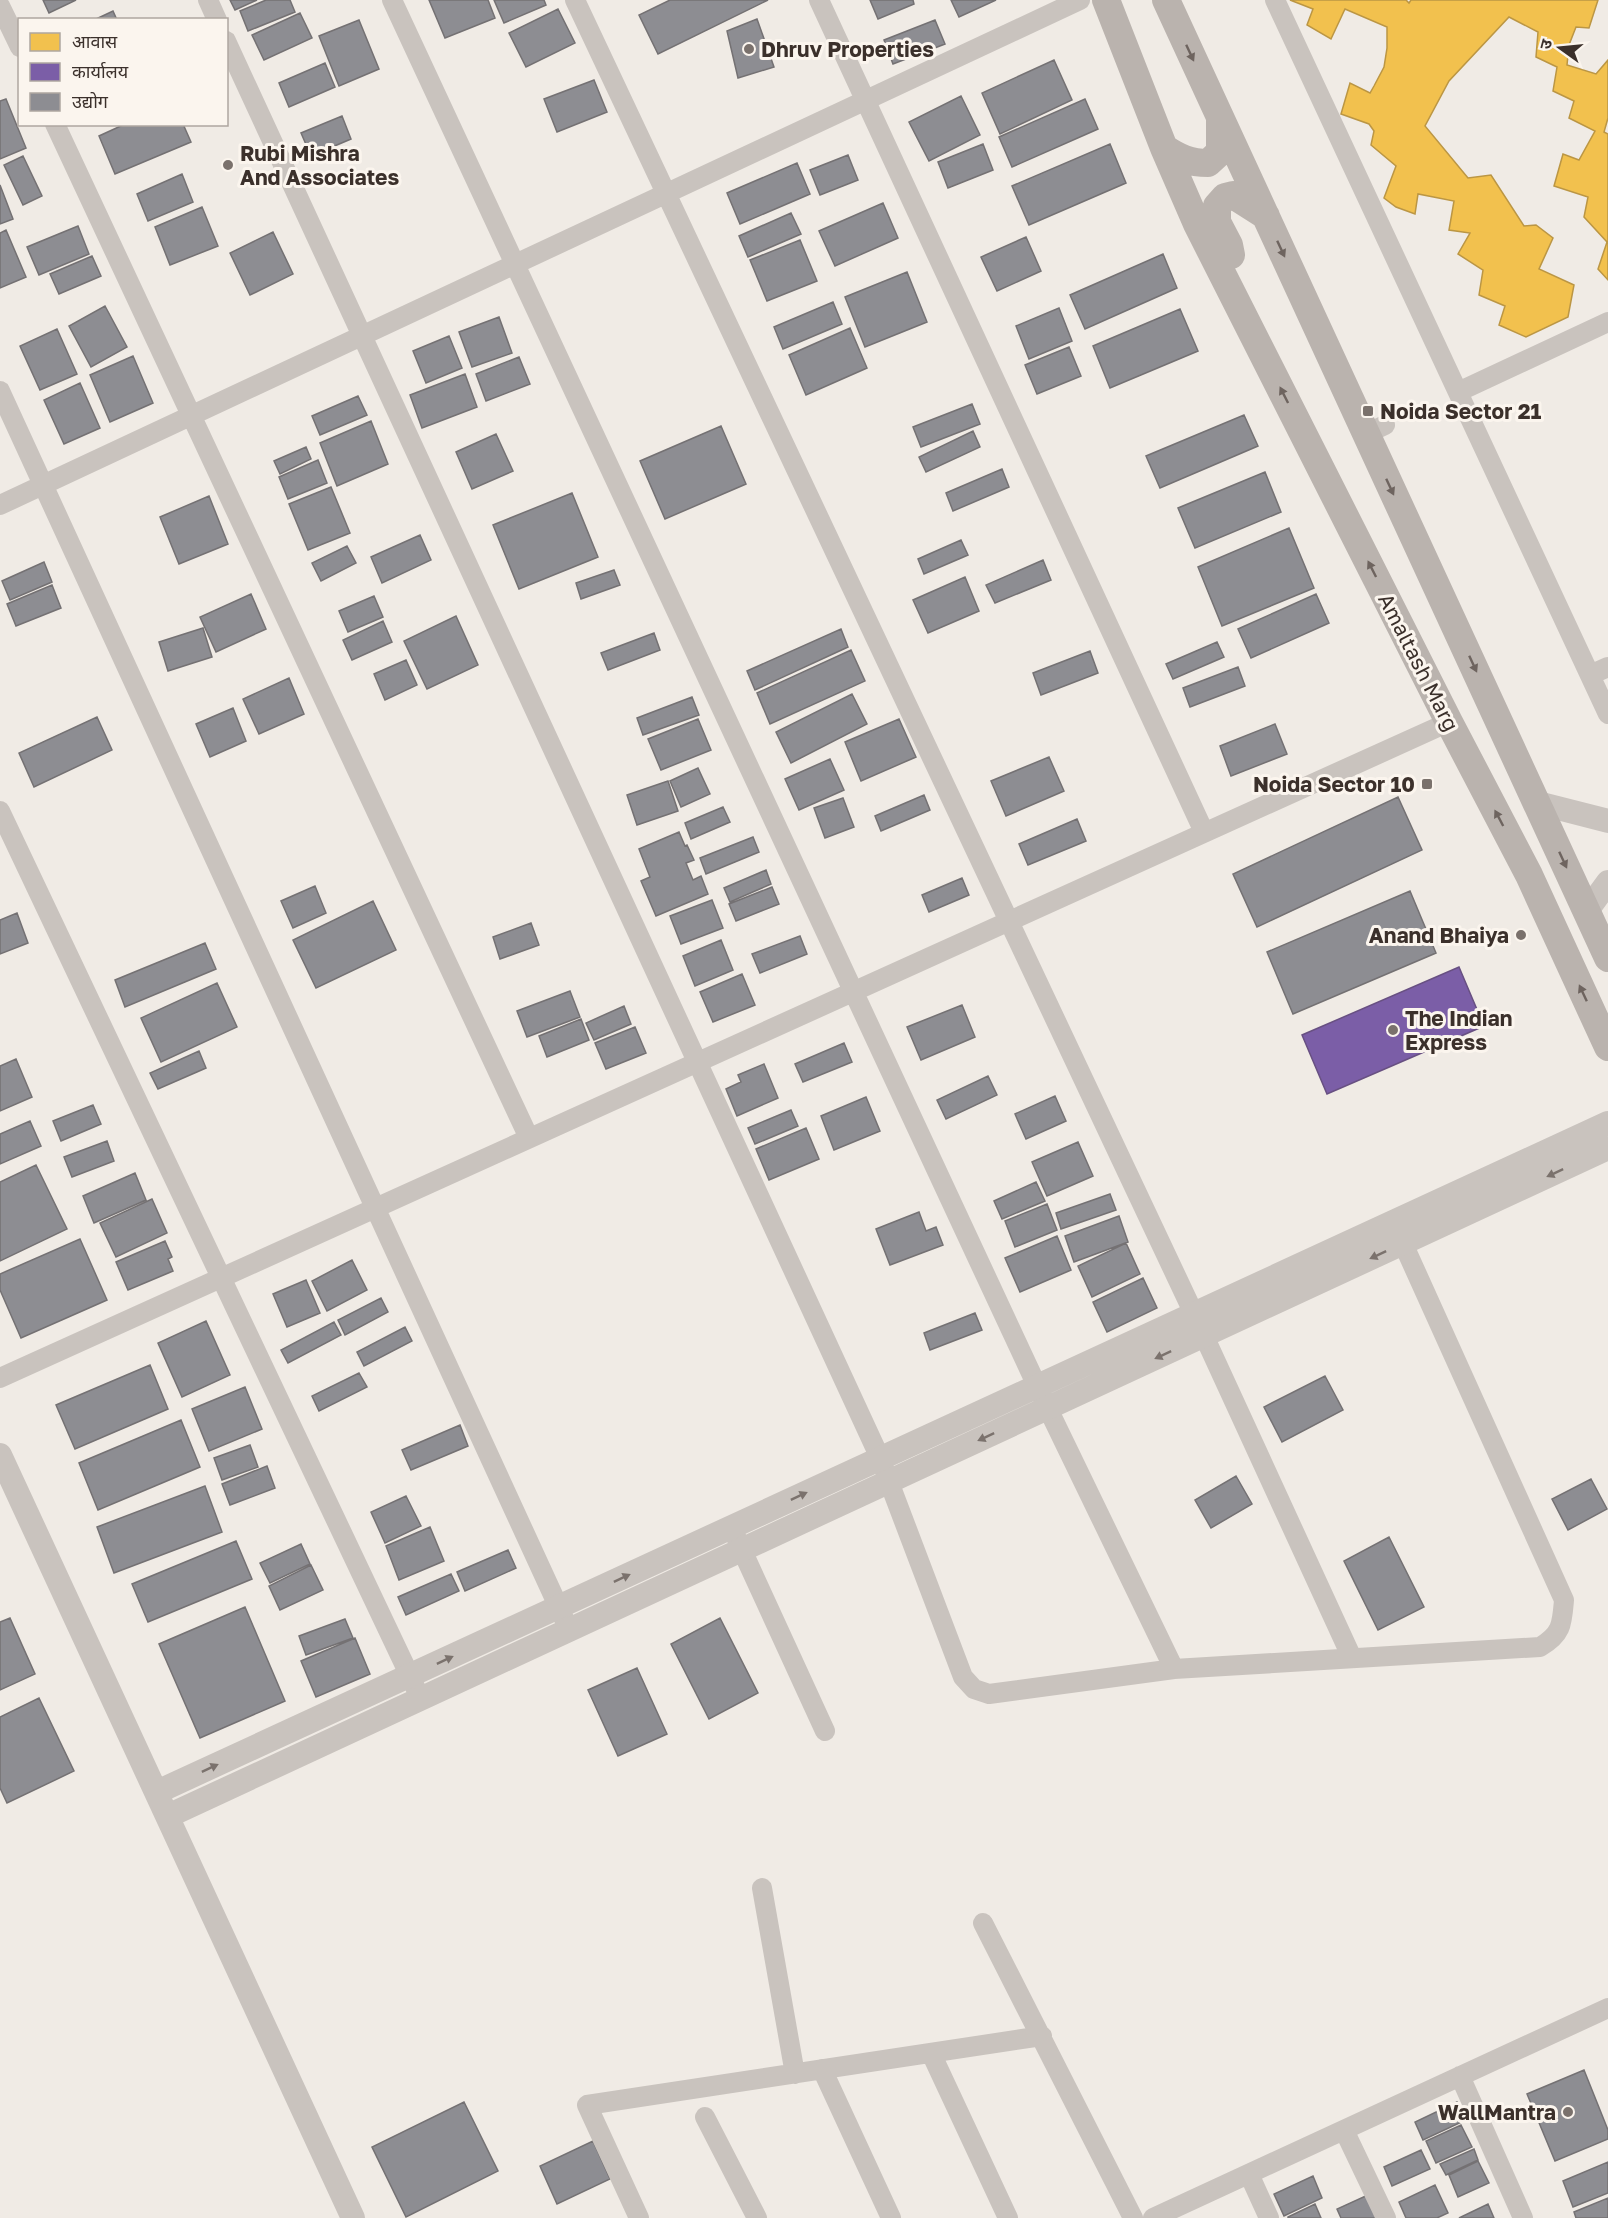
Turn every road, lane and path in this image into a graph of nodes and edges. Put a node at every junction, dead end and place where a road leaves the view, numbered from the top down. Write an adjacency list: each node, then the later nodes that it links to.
1 (207, 0): 10 (street)
2 (392, 0): 19 (street)
3 (575, 0): 17 (street)
4 (819, 0): 13 (street)
5 (1080, 0): 13 (street)
6 (1106, 0): 16 (main road, Amaltash Marg)
7 (1166, 0): 14 (main road, one-way to 14)
8 (1275, 0): 24 (street)
9 (0, 6): 11 (street)
10 (215, 18)
11 (18, 43)
12 (228, 45): 22 (street)
13 (866, 101): 17 (street); 34 (street)
14 (1220, 118): 16 (main road); 18 (main road)
15 (57, 126): 25 (street)
16 (1164, 148): 20 (main road, Amaltash Marg)
17 (666, 194): 19 (street); 37 (street)
18 (1266, 216): 20 (main road); 31 (main road, one-way to 31)
19 (515, 265): 22 (street); 39 (street)
20 (1225, 280): 30 (main road, Amaltash Marg, one-way to 20)
21 (1608, 322): 24 (street)
22 (362, 336): 25 (street); 41 (street)
23 (0, 391): 26 (street)
24 (1458, 392): 28 (street)
25 (192, 416): 26 (street); 43 (street)
26 (43, 485): 27 (street); 45 (street)
27 (0, 505)
28 (1599, 671): 29 (street)
29 (1608, 714)
30 (1449, 722): 34 (street); 40 (main road, Amaltash Marg, one-way to 30)
31 (1538, 802): 33 (street); 36 (main road, one-way to 36)
32 (0, 812): 48 (street)
33 (1608, 821)
34 (1204, 832): 37 (street)
35 (1608, 882): 36 (street)
36 (1586, 912): 38 (main road)
37 (1009, 921): 39 (street); 49 (street)
38 (1608, 958)
39 (852, 991): 41 (street); 52 (street)
40 (1608, 1047)
41 (697, 1062): 43 (street); 55 (street)
42 (1608, 1123): 46 (street)
43 (528, 1138): 45 (street)
44 (1608, 1148): 47 (street, one-way to 47)
45 (375, 1208): 48 (street); 59 (street)
46 (1393, 1222): 47 (street); 49 (street)
47 (1403, 1243): 50 (street, one-way to 50); 61 (street)
48 (221, 1278): 51 (street); 63 (street)
49 (1194, 1314): 50 (street); 52 (street)
50 (1204, 1336): 53 (street, one-way to 53); 61 (street)
51 (0, 1378)
52 (1036, 1386): 53 (street); 55 (street)
53 (1047, 1408): 56 (street, one-way to 56); 62 (street)
54 (0, 1455): 66 (street)
55 (880, 1458): 56 (street); 57 (street, one-way to 55)
56 (890, 1482): 58 (street); 62 (street)
57 (731, 1527): 58 (street); 59 (street, one-way to 57)
58 (742, 1550): 60 (street); 65 (street)
59 (559, 1607): 60 (street); 63 (street, one-way to 59)
60 (569, 1630): 64 (street)
61 (1352, 1658): 62 (street)
62 (1174, 1669)
63 (410, 1676): 64 (street); 66 (street, one-way to 63)
64 (422, 1699): 67 (street)
65 (825, 1731)
66 (157, 1792): 67 (street)
67 (168, 1816): 79 (street)
68 (762, 1888): 74 (street)
69 (983, 1923): 71 (street)
70 (1608, 2008): 75 (street)
71 (1042, 2036): 72 (street); 84 (street)
72 (931, 2053): 73 (street); 83 (street)
73 (822, 2069): 74 (street); 82 (street)
74 (795, 2074): 80 (street)
75 (1460, 2076): 77 (street); 88 (street)
76 (705, 2117): 81 (street)
77 (1344, 2130): 78 (street); 87 (street)
78 (1249, 2174): 85 (street); 86 (street)
79 (353, 2218)
80 (639, 2218)
81 (757, 2218)
82 (891, 2218)
83 (1008, 2218)
84 (1133, 2218)
85 (1153, 2218)
86 (1269, 2218)
87 (1386, 2218)
88 (1523, 2218)

